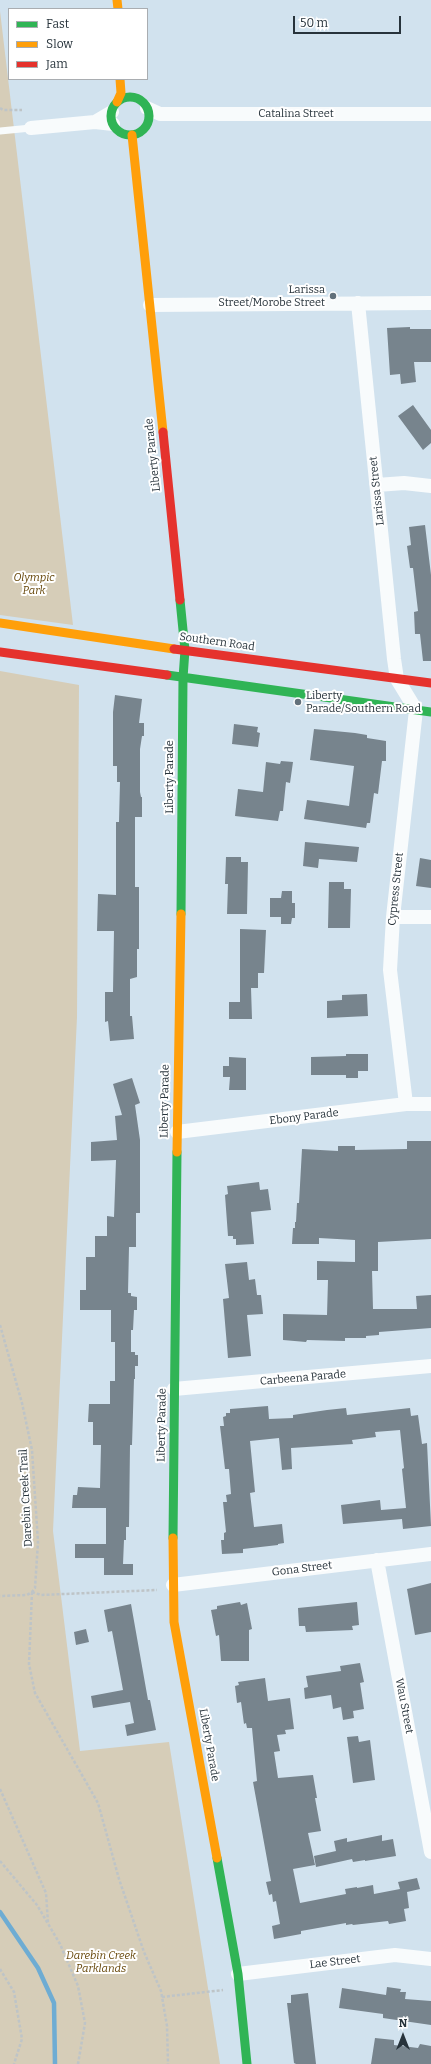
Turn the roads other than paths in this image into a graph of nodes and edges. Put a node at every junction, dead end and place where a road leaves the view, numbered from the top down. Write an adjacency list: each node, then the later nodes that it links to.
1 (120, 80): 4 (street)
2 (132, 85): 3 (street)
3 (148, 111): 4 (street); 5 (street, Catalina Street); 8 (street)
4 (114, 113): 6 (street); 8 (street)
5 (431, 114)
6 (30, 128): 7 (lane)
7 (0, 131)
8 (132, 135): 11 (street, Liberty Parade)
9 (358, 303): 10 (street); 11 (street); 12 (street, Larissa Street)
10 (431, 303)
11 (150, 305): 15 (street, Liberty Parade)
12 (377, 485): 13 (street); 18 (street, Larissa Street)
13 (431, 486)
14 (0, 622): 15 (street, Southern Road)
15 (186, 650): 17 (street, Liberty Parade); 18 (street, Southern Road)
16 (0, 652): 17 (street)
17 (183, 678): 20 (street); 26 (street, Liberty Parade)
18 (397, 679): 19 (street, Southern Road); 20 (street)
19 (431, 683)
20 (416, 710): 21 (street); 22 (street, Cypress Street)
21 (431, 712)
22 (392, 917): 23 (street); 24 (street, Cypress Street)
23 (431, 917)
24 (406, 1104): 25 (street, Ebony Parade); 26 (street, Ebony Parade)
25 (431, 1104)
26 (177, 1132): 28 (street, Liberty Parade)
27 (431, 1366): 28 (street, Carbeena Parade)
28 (174, 1390): 31 (street, Liberty Parade)
29 (431, 1554): 30 (street, Gona Street)
30 (377, 1560): 31 (street, Gona Street); 32 (street, Wau Street)
31 (173, 1585): 34 (street, Liberty Parade)
32 (431, 1852)
33 (431, 1959): 34 (street, Lae Street)
34 (239, 1981): 35 (street, Liberty Parade)
35 (247, 2064)

